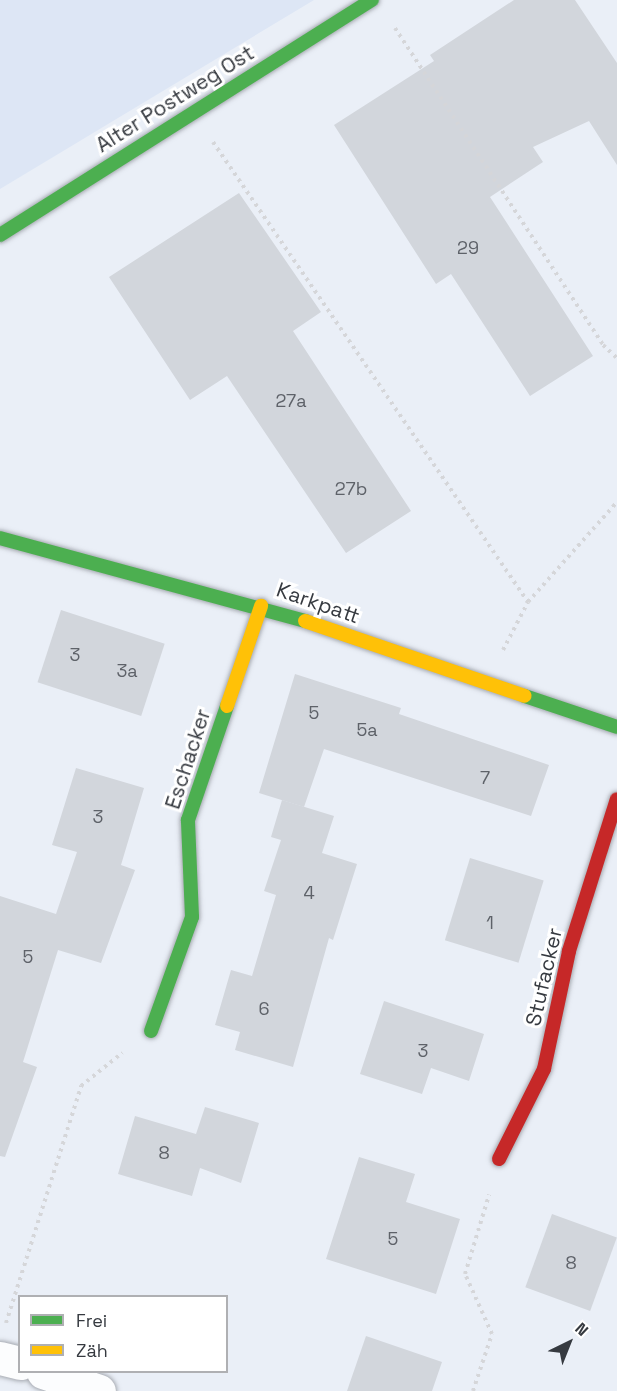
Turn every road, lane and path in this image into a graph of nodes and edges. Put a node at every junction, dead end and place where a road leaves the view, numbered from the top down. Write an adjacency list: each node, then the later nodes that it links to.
1 (372, 0): 3 (street, Alter Postweg Ost)
2 (389, 20): 5 (path)
3 (193, 113): 4 (street, Alter Postweg Ost); 8 (path)
4 (0, 235)
5 (617, 358)
6 (617, 502): 8 (path)
7 (0, 538): 9 (street, Karkpatt)
8 (528, 602): 10 (path)
9 (261, 606): 10 (street, Karkpatt); 13 (street, Eschacker)
10 (485, 682): 11 (street, Karkpatt)
11 (617, 727)
12 (617, 799): 14 (street, Stufacker)
13 (151, 1030): 15 (path)
14 (499, 1159): 19 (path)
15 (2, 1346): 16 (street)
16 (18, 1361)
17 (49, 1373): 18 (street)
18 (99, 1391)
19 (473, 1391)

